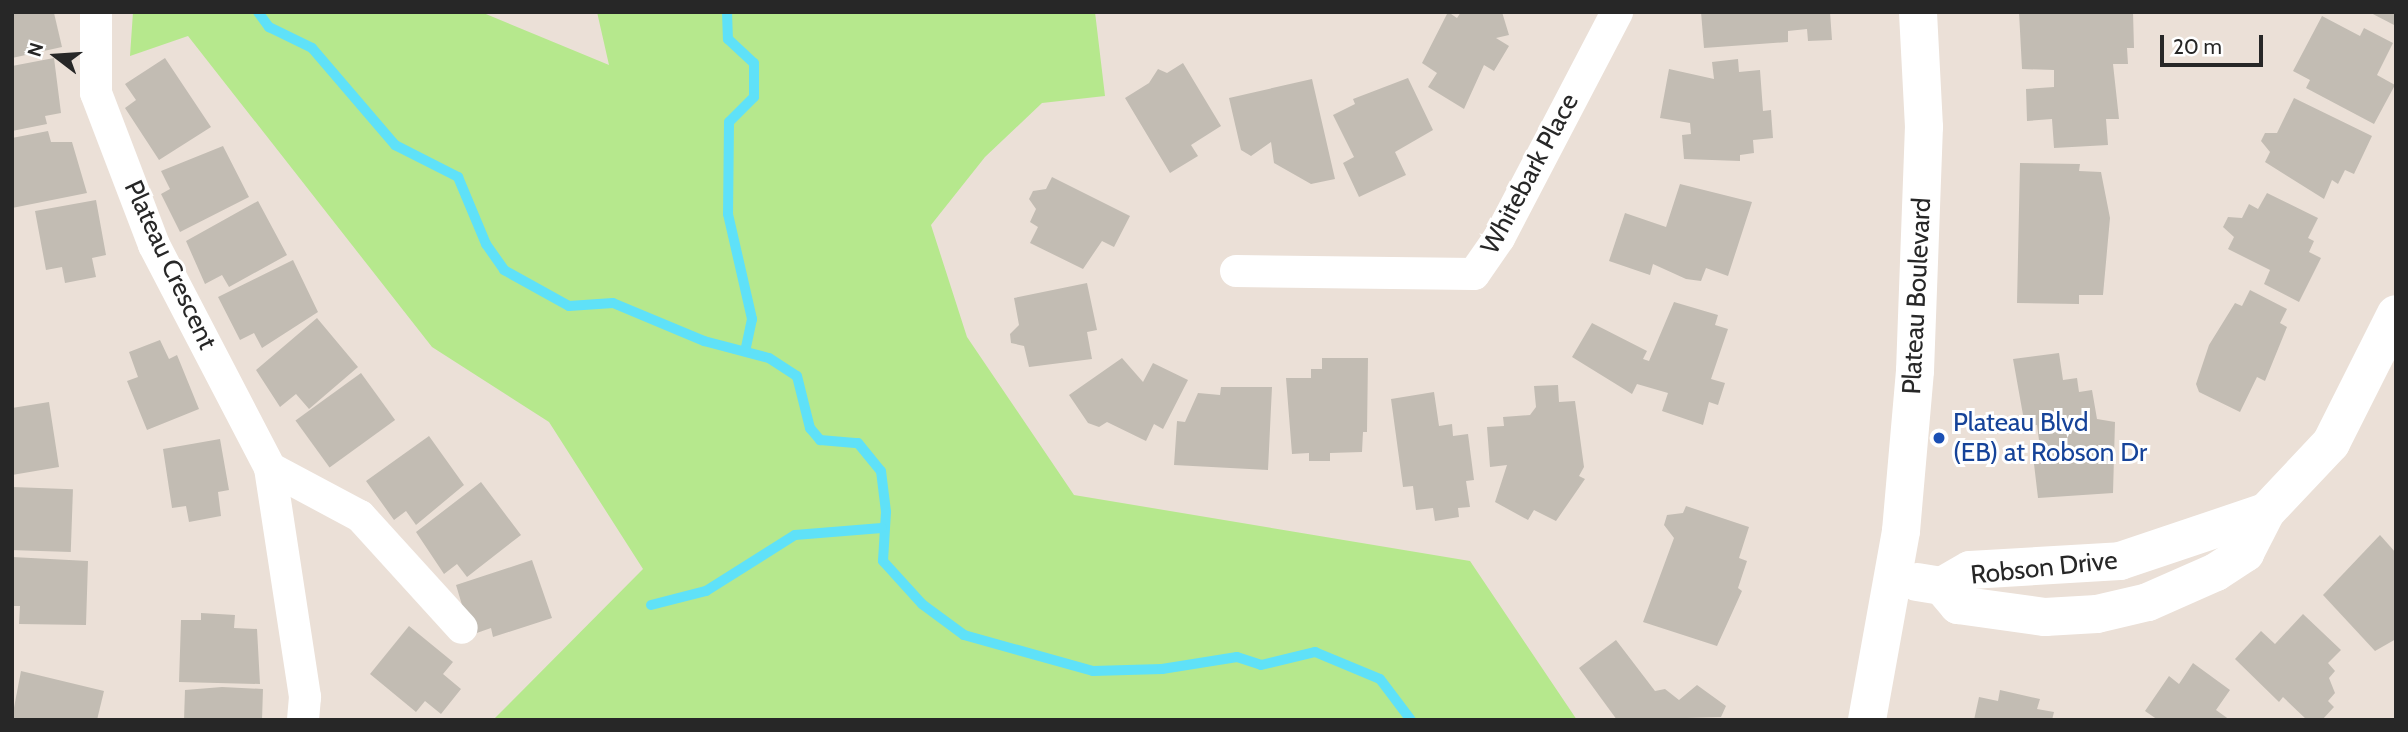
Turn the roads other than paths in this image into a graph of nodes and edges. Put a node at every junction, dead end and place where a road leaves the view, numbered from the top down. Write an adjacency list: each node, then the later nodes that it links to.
1 (96, 12): 6 (street, Plateau Crescent)
2 (1919, 12): 8 (street, Plateau Boulevard)
3 (1605, 18): 4 (street, Whitebark Place)
4 (1236, 271)
5 (2396, 314): 7 (street, Robson Drive)
6 (271, 468): 10 (street); 11 (street, Plateau Crescent)
7 (2266, 512): 9 (street, Robson Drive); 9 (street, Robson Drive)
8 (1894, 580): 9 (street, Robson Drive); 12 (street, Plateau Boulevard)
9 (1942, 586)
10 (462, 628)
11 (303, 720)
12 (1867, 720)

